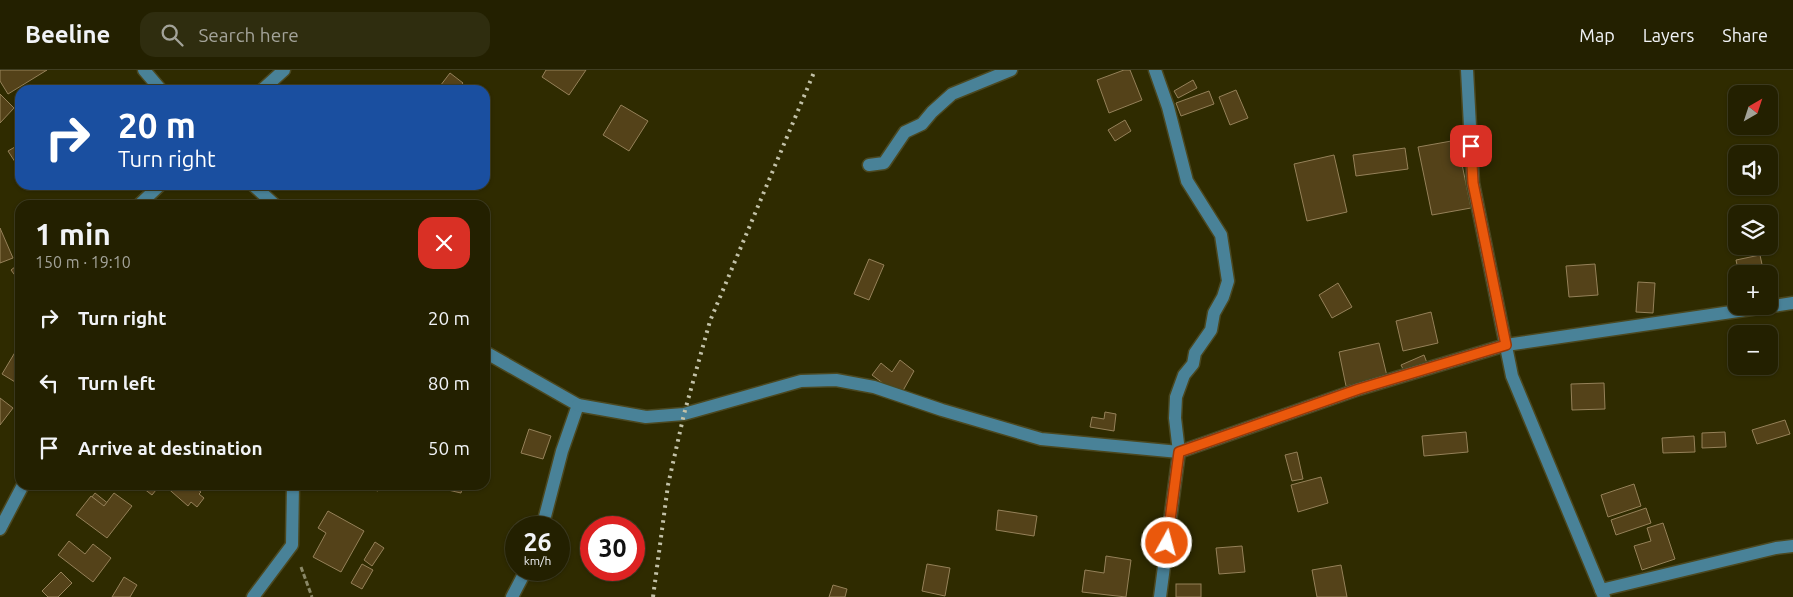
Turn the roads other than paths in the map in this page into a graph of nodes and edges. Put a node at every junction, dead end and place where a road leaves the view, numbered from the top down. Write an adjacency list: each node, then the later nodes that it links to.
1 (144, 70): 6 (street)
2 (284, 70): 7 (street)
3 (1011, 70): 8 (street)
4 (1155, 70): 17 (street)
5 (1467, 70): 14 (street)
6 (158, 85)
7 (268, 85)
8 (868, 165)
9 (155, 190): 11 (street)
10 (259, 190): 12 (street)
11 (144, 200)
12 (269, 200)
13 (1793, 303): 14 (street)
14 (1506, 345): 17 (street); 24 (street)
15 (490, 355): 16 (street)
16 (578, 405): 17 (street); 20 (street)
17 (1179, 452): 27 (street)
18 (20, 490): 21 (street)
19 (293, 490): 25 (street)
20 (545, 516)
21 (0, 529)
22 (1793, 546): 24 (street)
23 (520, 581): 26 (street)
24 (1603, 594)
25 (253, 597)
26 (512, 597)
27 (1160, 597)

